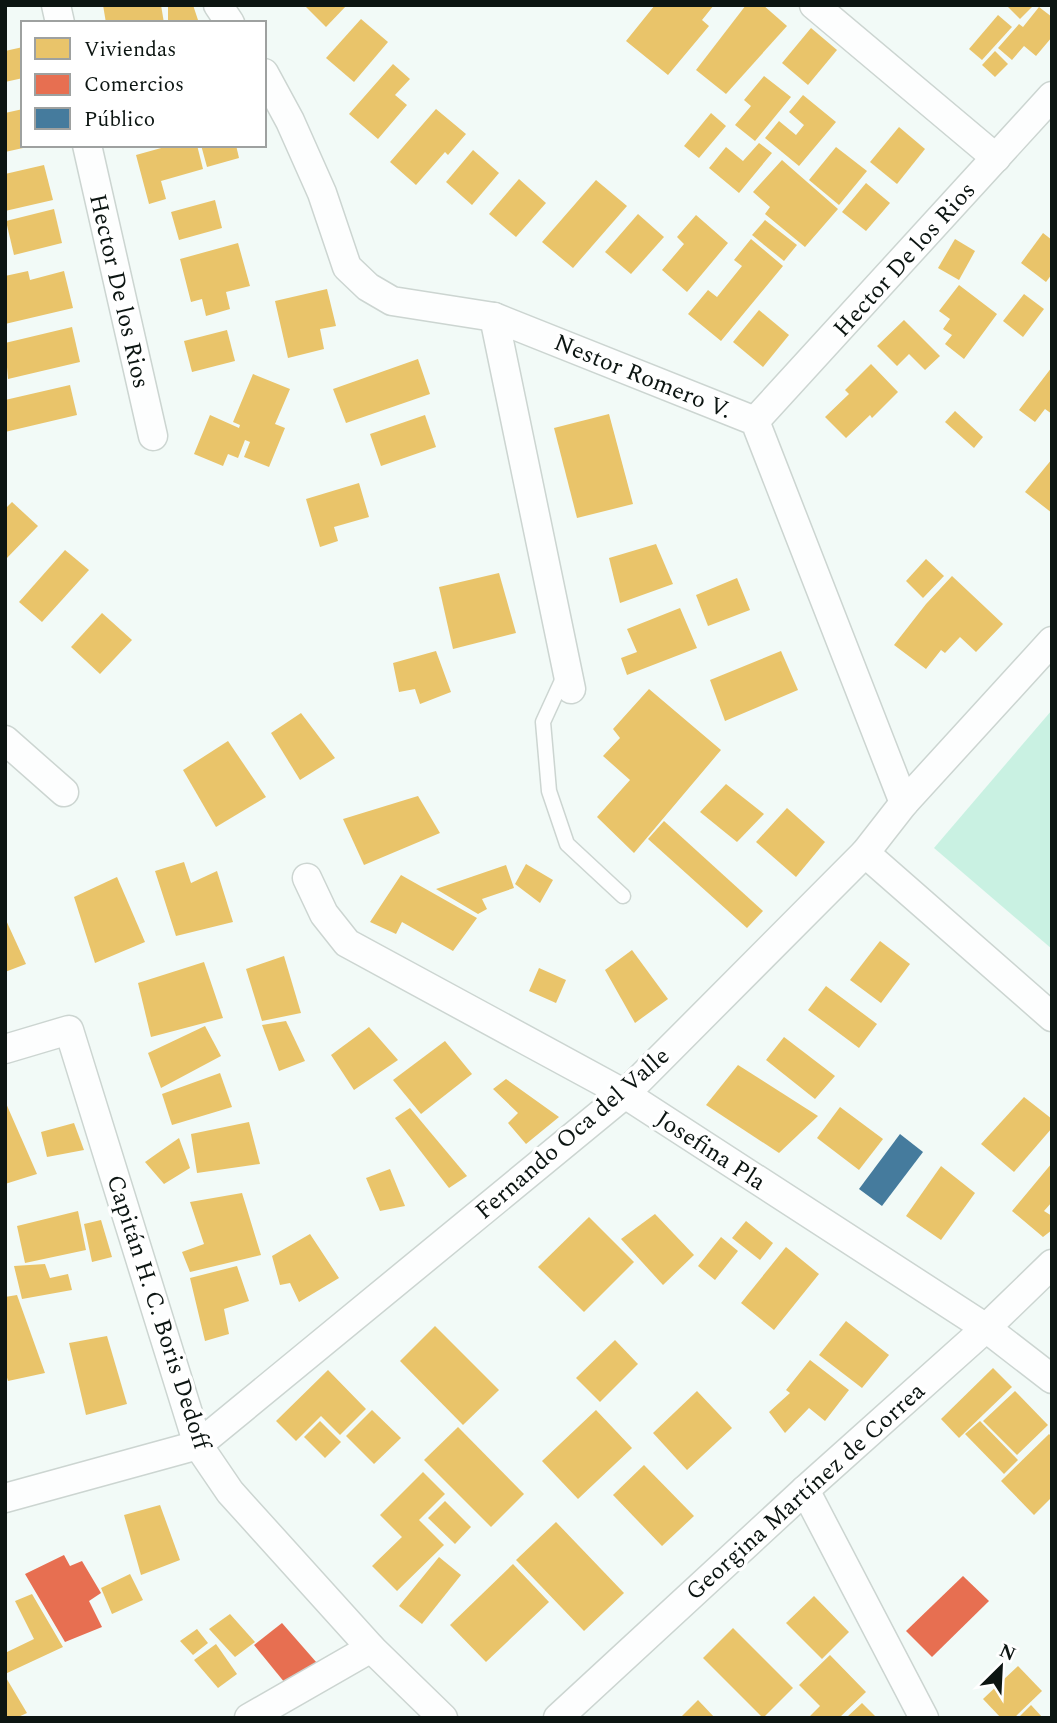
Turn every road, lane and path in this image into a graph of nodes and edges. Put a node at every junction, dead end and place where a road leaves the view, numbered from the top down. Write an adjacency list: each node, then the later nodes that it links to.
1 (218, 5): 3 (street)
2 (814, 5): 7 (street)
3 (229, 21)
4 (266, 77): 8 (street, Nestor Romero V.)
5 (1052, 96): 7 (street, Hector De los Rios)
6 (87, 147): 10 (street, Hector De los Rios)
7 (996, 158): 9 (street, Hector De los Rios)
8 (494, 317): 9 (street, Nestor Romero V.); 12 (street)
9 (755, 421): 15 (street, Nestor Romero V.)
10 (153, 436)
11 (1052, 641): 15 (street, Fernando Oca del Valle)
12 (569, 680): 18 (lane)
13 (5, 740): 14 (street)
14 (64, 792)
15 (904, 803): 16 (street, Fernando Oca del Valle)
16 (865, 853): 19 (street); 21 (street, Fernando Oca del Valle)
17 (307, 878): 21 (street, Josefina Pla)
18 (623, 896)
19 (1052, 1017)
20 (5, 1049): 25 (street, Capitán H. C. Boris Dedoff)
21 (625, 1094): 23 (street, Josefina Pla); 25 (street, Fernando Oca del Valle)
22 (1052, 1264): 23 (street, Georgina Martínez de Correa)
23 (986, 1328): 24 (street, Josefina Pla); 26 (street, Georgina Martínez de Correa)
24 (1052, 1379)
25 (198, 1445): 27 (street, Fernando Oca del Valle); 28 (street, Capitán H. C. Boris Dedoff)
26 (805, 1490): 31 (street, Georgina Martínez de Correa); 32 (street)
27 (5, 1498)
28 (371, 1647): 29 (street); 30 (street, Capitán H. C. Boris Dedoff)
29 (250, 1718)
30 (443, 1718)
31 (558, 1718)
32 (924, 1718)

